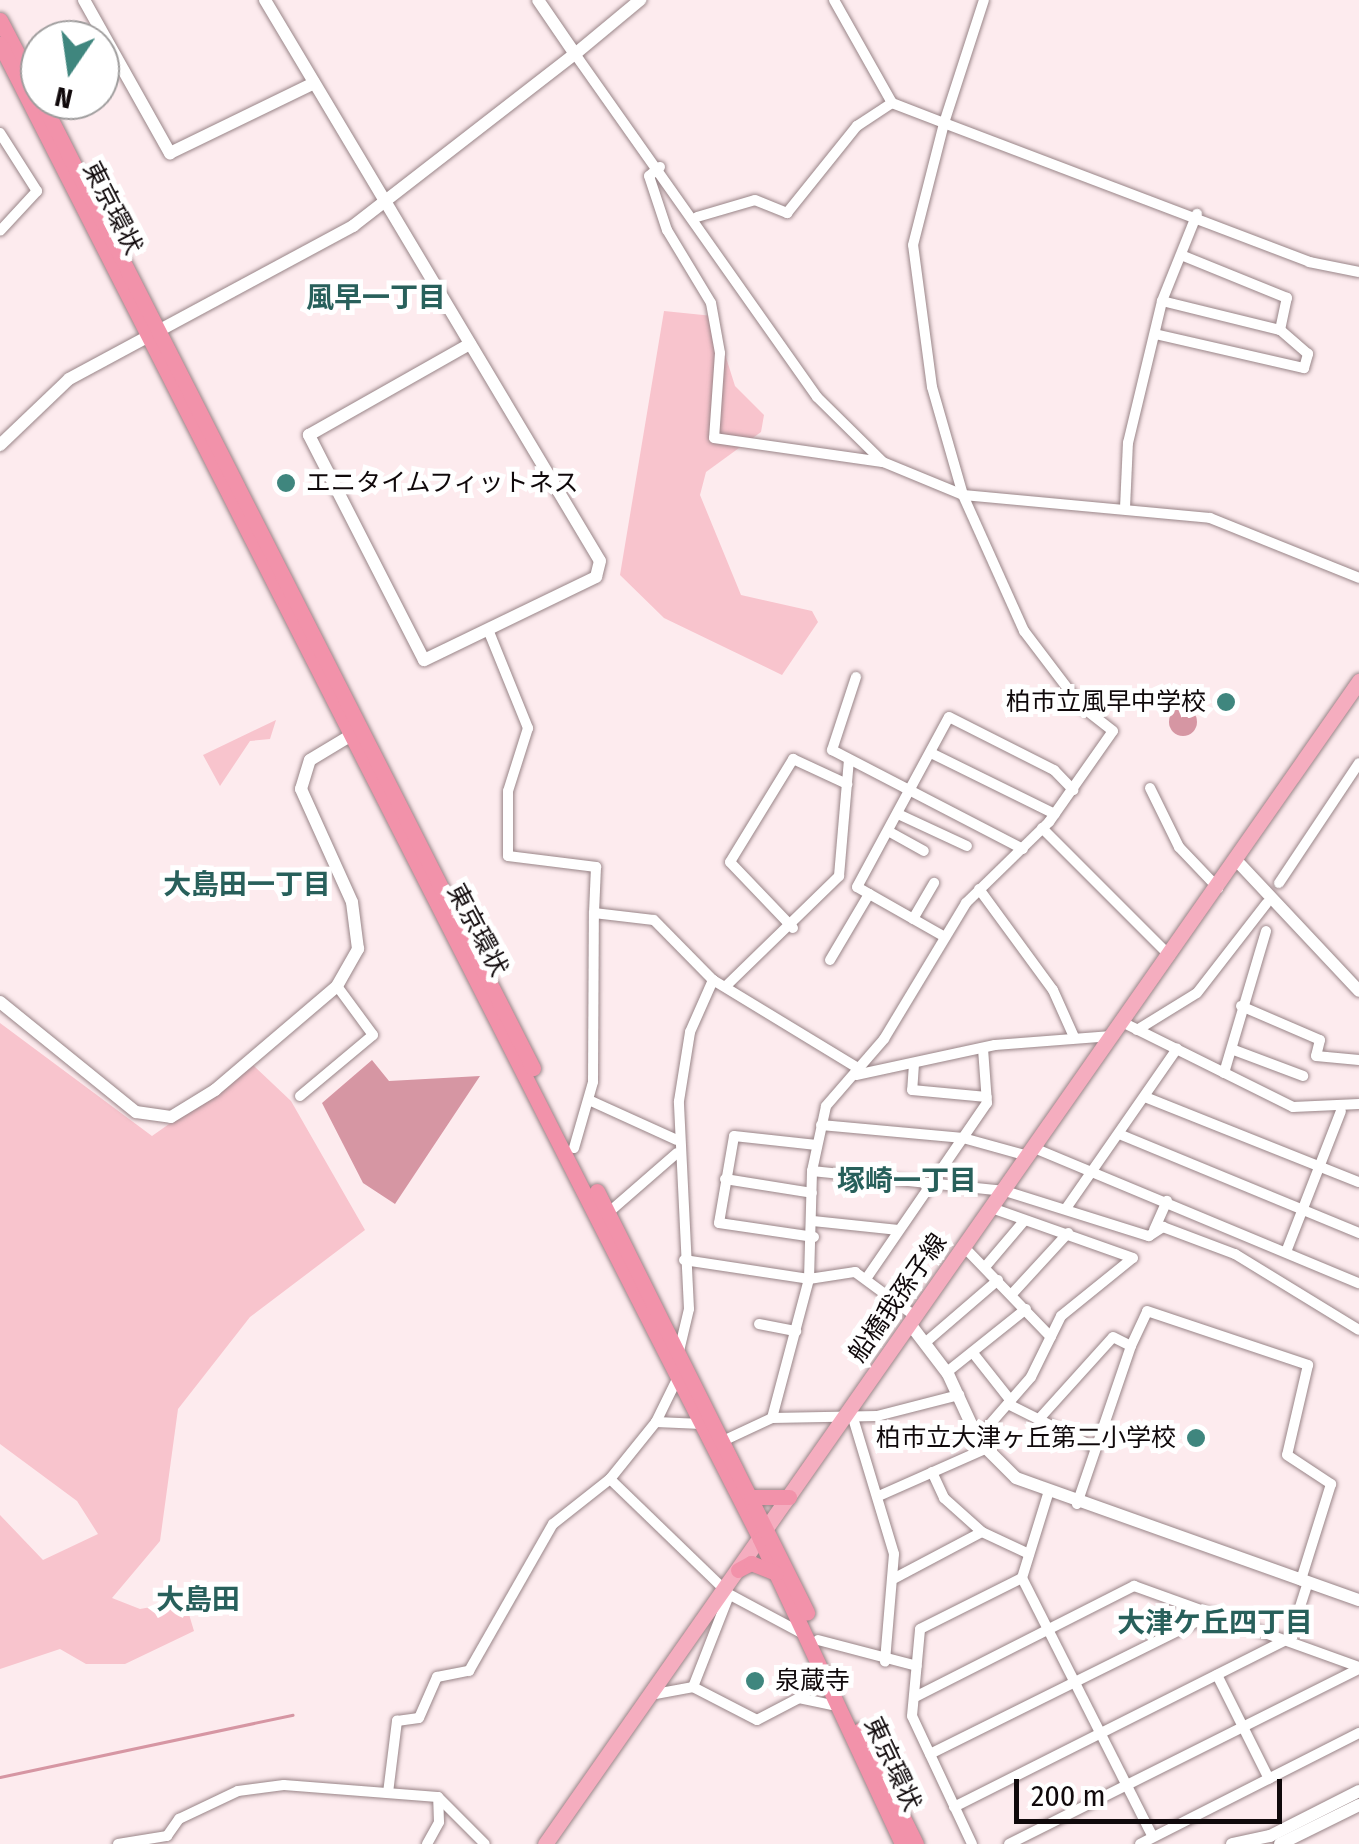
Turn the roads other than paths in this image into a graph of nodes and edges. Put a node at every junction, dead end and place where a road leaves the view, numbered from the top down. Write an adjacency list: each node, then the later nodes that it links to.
1 (84, 0): 12 (street)
2 (265, 0): 12 (street)
3 (538, 0): 9 (street)
4 (640, 0): 9 (street)
5 (834, 0): 13 (street)
6 (984, 0): 15 (street)
7 (0, 20): 10 (highway, 東京環状)
8 (0, 44): 11 (highway, 東京環状)
9 (575, 54): 17 (street); 18 (street)
10 (20, 59)
11 (6, 72): 26 (highway, 東京環状)
12 (314, 84): 18 (street)
13 (892, 102): 15 (street); 20 (street)
14 (51, 120): 26 (highway, 東京環状)
15 (944, 123): 19 (street); 31 (street)
16 (0, 133): 21 (street)
17 (660, 166): 20 (street); 30 (street)
18 (385, 202): 26 (street); 28 (street)
19 (1198, 214): 22 (street); 23 (street)
20 (697, 217): 30 (street)
21 (0, 231)
22 (1181, 255): 24 (street); 25 (street)
23 (1359, 272)
24 (1162, 301): 25 (street); 27 (street)
25 (1280, 330): 27 (street)
26 (156, 334): 29 (street); 37 (highway, 東京環状)
27 (1154, 334): 32 (street)
28 (470, 344): 34 (street); 34 (street)
29 (0, 445)
30 (883, 462): 31 (street)
31 (963, 495): 32 (street); 44 (street)
32 (1125, 508): 33 (street)
33 (1359, 578)
34 (488, 632): 59 (street)
35 (856, 677): 39 (street)
36 (1359, 681): 52 (main road, 船橋我孫子線)
37 (353, 734): 67 (street); 94 (highway, 東京環状); 138 (highway, 東京環状)
38 (930, 753): 43 (street); 44 (street); 46 (street)
39 (849, 760): 41 (street); 43 (street)
40 (1359, 763): 53 (street)
41 (847, 784): 61 (street); 61 (street)
42 (1150, 788): 56 (street)
43 (912, 790): 45 (street); 50 (street)
44 (1073, 790): 46 (street)
45 (898, 814): 48 (street); 49 (street)
46 (1055, 814): 47 (street)
47 (1042, 828): 50 (street); 64 (street)
48 (888, 831): 51 (street); 57 (street)
49 (967, 846)
50 (1023, 848): 55 (street)
51 (924, 851)
52 (1237, 861): 56 (main road, 船橋我孫子線); 69 (street)
53 (1279, 883)
54 (934, 884): 60 (street)
55 (979, 889): 63 (street); 74 (street)
56 (1218, 889): 64 (main road, 船橋我孫子線)
57 (869, 894): 60 (street); 65 (street)
58 (1266, 904): 72 (street)
59 (594, 913): 66 (street); 86 (street)
60 (914, 919): 63 (street)
61 (792, 928): 68 (street)
62 (1266, 931): 71 (street)
63 (945, 937): 80 (street)
64 (1170, 956): 72 (main road, 船橋我孫子線)
65 (830, 960)
66 (713, 980): 68 (street); 92 (street)
67 (337, 986): 70 (street); 83 (street)
68 (726, 986): 80 (street)
69 (1359, 991)
70 (0, 1002)
71 (1241, 1006): 77 (street); 78 (street)
72 (1129, 1026): 73 (main road, 船橋我孫子線); 76 (street)
73 (1112, 1036): 74 (street); 95 (main road, 船橋我孫子線)
74 (1074, 1037): 75 (street)
75 (982, 1048): 79 (street); 84 (street)
76 (1178, 1049): 81 (street); 85 (street)
77 (1234, 1050): 81 (street); 82 (street)
78 (1359, 1060)
79 (914, 1064): 80 (street); 84 (street)
80 (858, 1073): 89 (street)
81 (1224, 1073): 88 (street)
82 (1303, 1076)
83 (300, 1096)
84 (988, 1097): 91 (street)
85 (1144, 1097): 90 (street); 97 (street)
86 (591, 1101): 92 (street); 94 (street)
87 (1359, 1104): 88 (street)
88 (1341, 1111): 97 (street)
89 (821, 1124): 91 (street); 93 (street)
90 (1118, 1134): 99 (street); 108 (street)
91 (963, 1138): 95 (street); 102 (street)
92 (677, 1140): 96 (street)
93 (816, 1145): 98 (street); 100 (street)
94 (574, 1148): 109 (highway, 東京環状)
95 (1031, 1152): 99 (street); 103 (main road, 船橋我孫子線)
96 (677, 1153): 109 (street); 120 (street)
97 (1319, 1166): 101 (street); 108 (street)
98 (812, 1171): 102 (street); 104 (street)
99 (1091, 1172): 105 (street); 106 (street)
100 (725, 1179): 104 (street); 116 (street)
101 (1359, 1182)
102 (933, 1184): 103 (street); 112 (street)
103 (1004, 1190): 106 (street); 107 (main road, 船橋我孫子線)
104 (812, 1193): 111 (street)
105 (1167, 1201): 114 (street); 118 (street)
106 (1067, 1207): 114 (street)
107 (992, 1208): 110 (street); 117 (main road, 船橋我孫子線)
108 (1302, 1209): 115 (street); 118 (street)
109 (608, 1212): 135 (highway, 東京環状)
110 (1024, 1220): 113 (street); 121 (street)
111 (814, 1221): 112 (street); 116 (street)
112 (898, 1230): 122 (street)
113 (1068, 1232): 119 (street); 126 (street)
114 (1151, 1233): 119 (street); 131 (street)
115 (1359, 1233)
116 (814, 1237): 123 (street)
117 (964, 1247): 121 (street); 128 (main road, 船橋我孫子線)
118 (1286, 1252): 125 (street)
119 (1132, 1255): 132 (street)
120 (684, 1260): 123 (street); 135 (street)
121 (985, 1267): 124 (street)
122 (868, 1276): 123 (street); 128 (street)
123 (810, 1278): 130 (street)
124 (998, 1280): 126 (street); 133 (street)
125 (1359, 1283)
126 (1012, 1294): 127 (street)
127 (1026, 1309): 132 (street); 136 (street)
128 (913, 1321): 133 (street); 142 (main road, 船橋我孫子線)
129 (760, 1324): 130 (street)
130 (796, 1330): 141 (street)
131 (1359, 1330)
132 (1051, 1337): 140 (street)
133 (926, 1342): 137 (street)
134 (1131, 1346): 143 (street); 148 (street); 163 (street)
135 (679, 1352): 146 (highway, 東京環状)
136 (973, 1353): 137 (street); 140 (street)
137 (947, 1372): 139 (street)
138 (678, 1378): 144 (street); 145 (highway, 東京環状)
139 (959, 1395): 142 (street); 147 (street)
140 (1009, 1402): 143 (street); 147 (street)
141 (772, 1418): 142 (street); 146 (street)
142 (849, 1418): 152 (street); 154 (main road, 船橋我孫子線)
143 (1039, 1419): 148 (street)
144 (656, 1422): 145 (street); 150 (street)
145 (702, 1424): 157 (highway, 東京環状)
146 (724, 1440): 153 (highway, 東京環状)
147 (981, 1444): 149 (street); 151 (street)
148 (1096, 1448): 155 (street)
149 (932, 1472): 152 (street); 156 (street)
150 (610, 1479): 164 (street); 186 (street)
151 (1048, 1494): 155 (street); 158 (street)
152 (881, 1495): 161 (street)
153 (752, 1497): 154 (highway); 157 (highway, 東京環状)
154 (789, 1498): 157 (main road, 船橋我孫子線)
155 (1077, 1504): 163 (street)
156 (982, 1532): 158 (street); 161 (street)
157 (764, 1534): 159 (main road, 船橋我孫子線); 160 (highway, 東京環状); 168 (highway, 東京環状)
158 (1030, 1554): 162 (street)
159 (738, 1570): 160 (highway); 164 (main road, 船橋我孫子線)
160 (776, 1572): 168 (highway, 東京環状)
161 (894, 1578): 170 (street)
162 (1022, 1578): 167 (street); 171 (street)
163 (1305, 1581): 165 (street); 169 (street)
164 (725, 1592): 168 (street); 175 (street); 176 (main road, 船橋我孫子線)
165 (1359, 1600)
166 (1214, 1612): 167 (street); 169 (street); 174 (street)
167 (1048, 1630): 174 (street); 177 (street)
168 (812, 1638): 170 (street); 178 (highway, 東京環状); 196 (highway, 東京環状)
169 (1290, 1638): 172 (street); 173 (street)
170 (884, 1662): 171 (street)
171 (917, 1666): 177 (street)
172 (1359, 1668): 179 (street)
173 (1217, 1675): 179 (street); 181 (street)
174 (1076, 1682): 181 (street); 182 (street)
175 (692, 1688): 176 (street); 178 (street)
176 (650, 1695): 194 (main road, 船橋我孫子線)
177 (914, 1697): 182 (street)
178 (838, 1706): 195 (highway, 東京環状)
179 (1243, 1727): 183 (street); 184 (street)
180 (1359, 1733): 183 (street)
181 (1101, 1734): 184 (street); 189 (street)
182 (930, 1754): 189 (street)
183 (1269, 1778): 190 (street)
184 (1127, 1785): 190 (street); 198 (street)
185 (1359, 1791): 200 (street)
186 (388, 1792): 187 (street); 191 (street)
187 (438, 1797): 192 (street); 193 (street)
188 (1359, 1805): 201 (street)
189 (954, 1807): 197 (street)
190 (1154, 1837): 199 (street)
191 (118, 1844)
192 (427, 1844)
193 (485, 1844)
194 (545, 1844)
195 (902, 1844)
196 (916, 1844)
197 (972, 1844)
198 (1010, 1844)
199 (1140, 1844)
200 (1232, 1844)
201 (1280, 1844)

